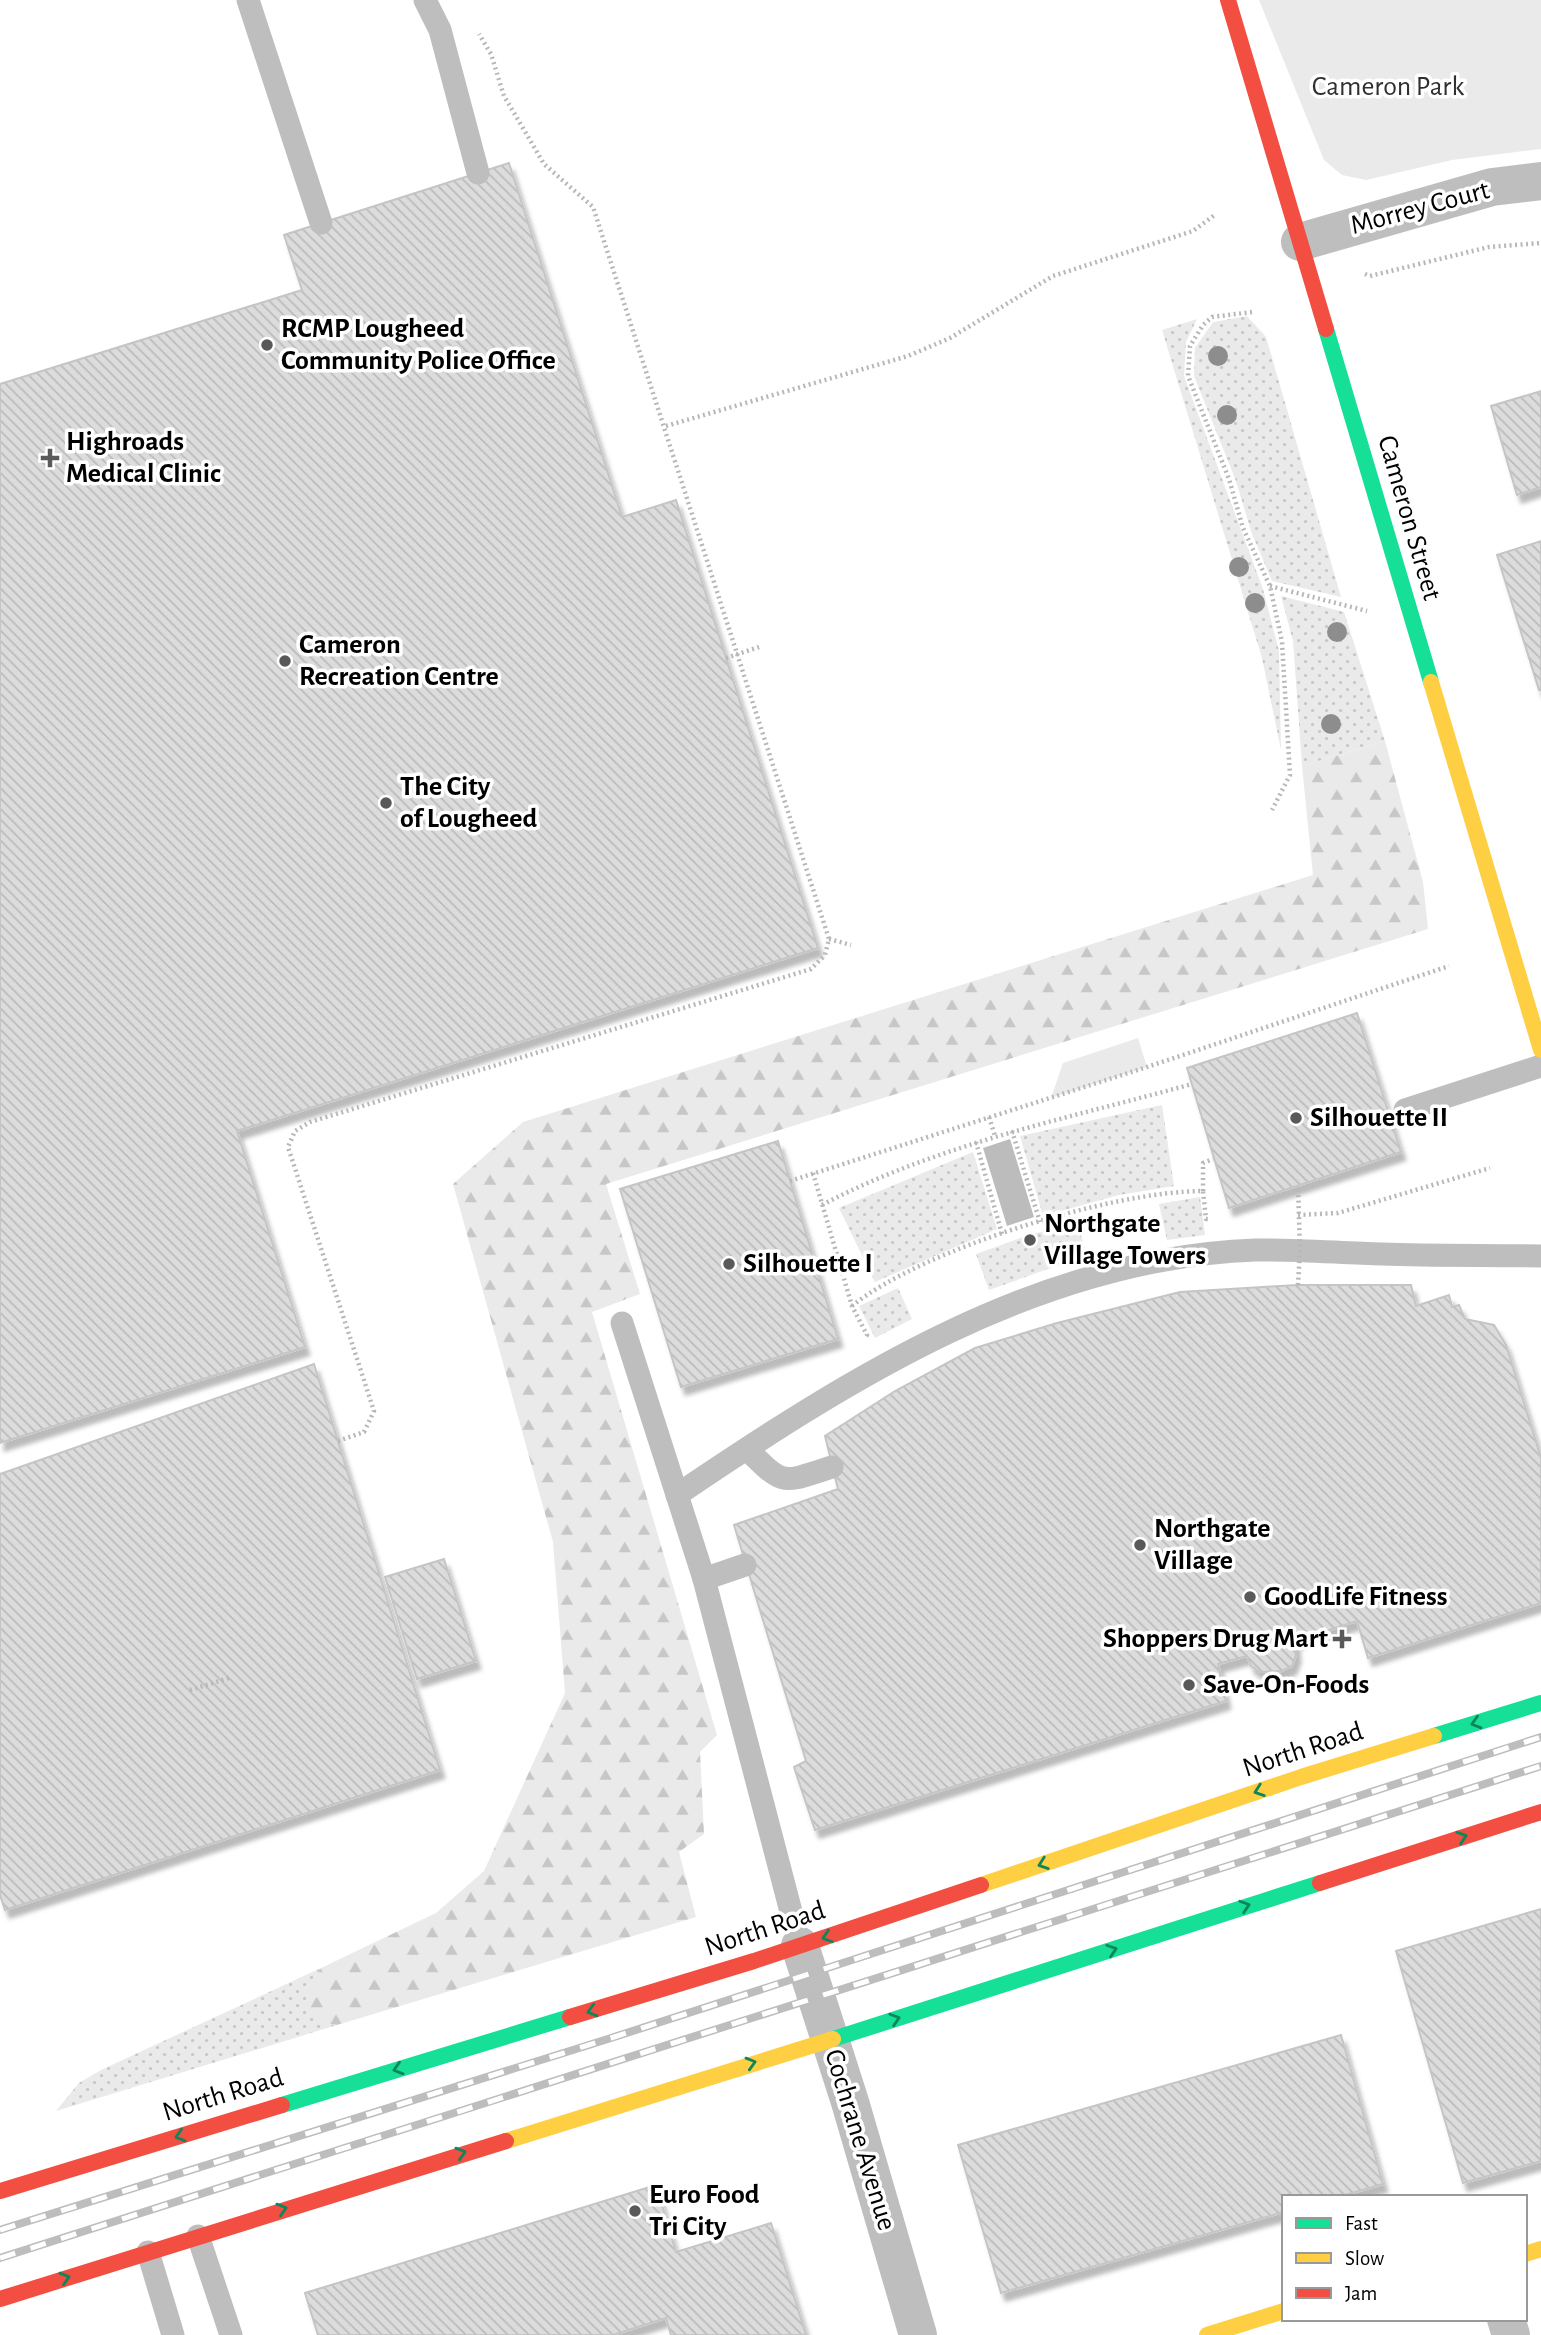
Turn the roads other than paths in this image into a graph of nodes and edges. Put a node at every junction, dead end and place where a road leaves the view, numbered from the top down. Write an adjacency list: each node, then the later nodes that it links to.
1 (248, 0): 6 (lane)
2 (425, 0): 4 (lane)
3 (1228, 0): 7 (main road, Cameron Street)
4 (478, 173)
5 (1541, 181): 7 (street, Morrey Court)
6 (321, 223)
7 (1300, 242): 8 (main road, Cameron Street)
8 (1541, 1050)
9 (1541, 1066): 10 (lane)
10 (1405, 1110)
11 (1541, 1256): 13 (lane)
12 (622, 1323): 15 (lane)
13 (747, 1449): 14 (lane); 15 (lane)
14 (832, 1467)
15 (677, 1495): 17 (lane)
16 (745, 1565): 17 (lane)
17 (704, 1579): 20 (lane)
18 (1541, 1703): 20 (main road, North Road, one-way to 20)
19 (1541, 1812): 21 (main road, one-way to 19)
20 (800, 1946): 21 (street, Cochrane Avenue); 22 (main road, North Road, one-way to 22)
21 (830, 2039): 23 (main road, one-way to 21); 29 (street, Cochrane Avenue)
22 (0, 2191)
23 (198, 2235): 24 (main road); 28 (lane)
24 (148, 2252): 25 (main road, one-way to 24); 27 (lane)
25 (0, 2298)
26 (1282, 2312): 30 (main road)
27 (173, 2335)
28 (231, 2335)
29 (918, 2335)
30 (1207, 2335)

